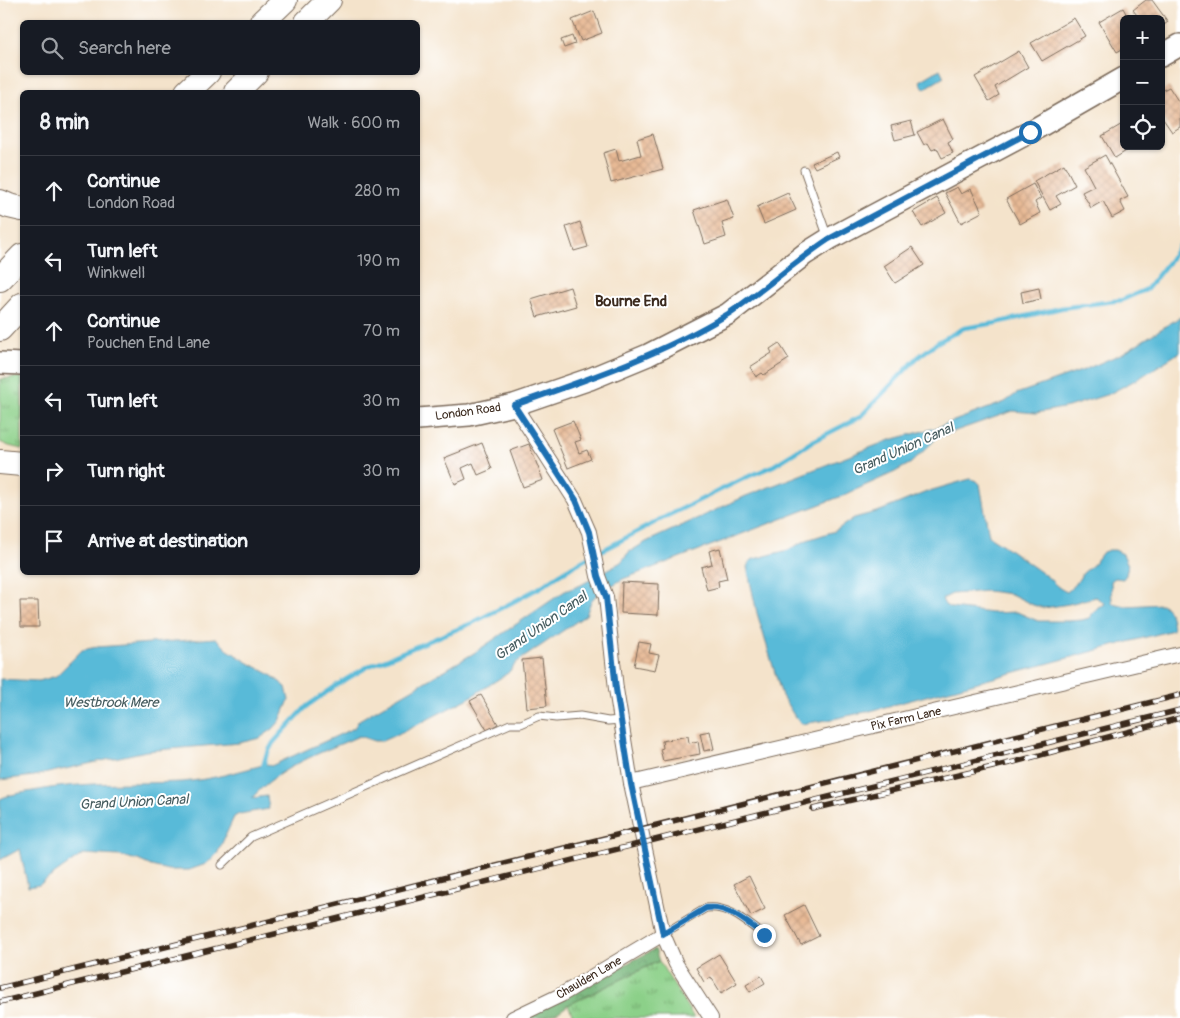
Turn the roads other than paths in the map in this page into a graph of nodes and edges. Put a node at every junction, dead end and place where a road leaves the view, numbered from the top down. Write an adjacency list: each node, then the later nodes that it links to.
1 (285, 0): 3 (highway)
2 (329, 0): 4 (highway)
3 (264, 20)
4 (309, 20)
5 (1180, 44): 6 (main road)
6 (1165, 53)
7 (205, 75): 10 (highway)
8 (253, 75): 11 (highway)
9 (1120, 80): 15 (main road, London Road)
10 (189, 90)
11 (238, 90)
12 (804, 170): 15 (lane)
13 (0, 202): 14 (highway)
14 (20, 209)
15 (829, 239): 22 (main road, London Road)
16 (20, 258): 17 (highway)
17 (0, 279)
18 (20, 307): 19 (highway)
19 (0, 328)
20 (0, 363): 21 (main road)
21 (20, 364)
22 (514, 405): 23 (main road, London Road); 27 (street)
23 (420, 419)
24 (0, 462): 25 (highway)
25 (20, 464)
26 (1180, 654): 28 (street, Pix Farm Lane)
27 (621, 720): 28 (street); 29 (lane)
28 (631, 784): 30 (street)
29 (222, 865)
30 (663, 934): 31 (lane); 32 (street, Chaulden Lane); 33 (street)
31 (764, 935)
32 (513, 1018)
33 (711, 1018)

